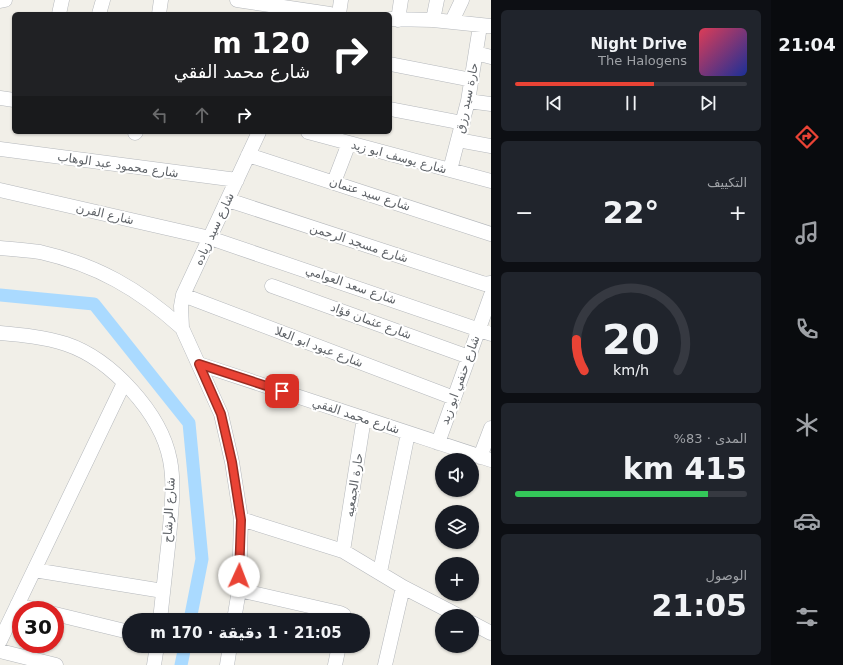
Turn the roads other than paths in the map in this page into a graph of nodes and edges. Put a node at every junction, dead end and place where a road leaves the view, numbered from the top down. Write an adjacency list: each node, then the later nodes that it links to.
1 (5, 0): 10 (street)
2 (62, 0): 13 (street)
3 (103, 0): 14 (street)
4 (161, 0): 15 (street)
5 (237, 0): 12 (street)
6 (341, 0): 17 (street)
7 (401, 0): 18 (street)
8 (437, 0): 19 (street)
9 (462, 0): 20 (street)
10 (0, 1)
11 (294, 5): 12 (street); 16 (street)
12 (257, 9)
13 (59, 12)
14 (100, 12)
15 (159, 12)
16 (312, 12)
17 (339, 12)
18 (394, 20): 19 (street)
19 (433, 20): 20 (street)
20 (452, 21): 21 (street)
21 (486, 26): 22 (street, حارة سيد رزق)
22 (476, 53): 23 (street); 25 (street, حارة سيد رزق)
23 (491, 57)
24 (392, 64): 25 (street)
25 (472, 80): 28 (street, حارة سيد رزق)
26 (0, 98): 27 (street)
27 (12, 100)
28 (468, 101): 29 (street); 31 (street, حارة سيد رزق)
29 (491, 104)
30 (392, 108): 31 (street)
31 (462, 123): 34 (street, حارة سيد رزق)
32 (258, 134): 38 (street, شارع سيد زياده)
33 (315, 134): 35 (street, شارع يوسف ابو زيد)
34 (458, 140): 36 (street); 39 (street, حارة سيد رزق)
35 (349, 143): 39 (street, شارع يوسف ابو زيد); 42 (street)
36 (491, 146)
37 (0, 149): 40 (street, شارع محمود عبد الوهاب)
38 (248, 155): 40 (street, شارع سيد زياده); 42 (street, شارع سيد عتمان)
39 (450, 170): 41 (street, شارع يوسف ابو زيد)
40 (236, 180): 44 (street, شارع سيد زياده)
41 (491, 181)
42 (334, 182): 45 (street, شارع سيد عتمان)
43 (0, 190): 46 (street, شارع الفرن)
44 (228, 200): 46 (street, شارع سيد زياده); 48 (street, شارع مسجد الرحمن)
45 (491, 234)
46 (210, 238): 50 (street, شارع سيد زياده); 53 (street, شارع سعد العوامي)
47 (0, 248): 52 (street)
48 (491, 283)
49 (272, 286): 55 (street, شارع عثمان فؤاد)
50 (183, 295): 52 (street, شارع سيد زياده); 58 (street, شارع عبود ابو العلا)
51 (491, 295): 53 (street, شارع حنفي ابو زيد)
52 (182, 328): 56 (street)
53 (485, 331): 55 (street, شارع حنفي ابو زيد)
54 (0, 333): 57 (street, شارع الرشاح)
55 (469, 357): 58 (street, شارع حنفي ابو زيد)
56 (199, 364): 59 (street, شارع محمد الفقي); 64 (street)
57 (124, 383): 66 (street); 70 (street, شارع الرشاح)
58 (454, 398): 62 (street, شارع حنفي ابو زيد)
59 (364, 418): 61 (street, شارع محمد الفقي); 65 (street, حارة الجمعيه)
60 (491, 428): 63 (street)
61 (408, 433): 62 (street, شارع محمد الفقي); 67 (street)
62 (438, 443): 63 (street, شارع محمد الفقي)
63 (486, 459)
64 (241, 520): 65 (street); 69 (street)
65 (343, 551): 67 (street)
66 (34, 570): 70 (street); 71 (street)
67 (380, 572): 68 (street)
68 (403, 587): 72 (street); 90 (street)
69 (239, 590): 74 (street); 75 (street)
70 (163, 591): 73 (street, شارع الرشاح)
71 (19, 601)
72 (445, 609)
73 (161, 613)
74 (235, 613)
75 (340, 613)
76 (12, 616): 81 (street)
77 (64, 616): 79 (street)
78 (479, 627): 80 (street)
79 (122, 630)
80 (491, 633)
81 (0, 641)
82 (0, 651): 86 (street)
83 (156, 653): 87 (street)
84 (229, 653): 88 (street)
85 (338, 653): 89 (street)
86 (56, 665)
87 (154, 665)
88 (227, 665)
89 (335, 665)
90 (385, 665)

